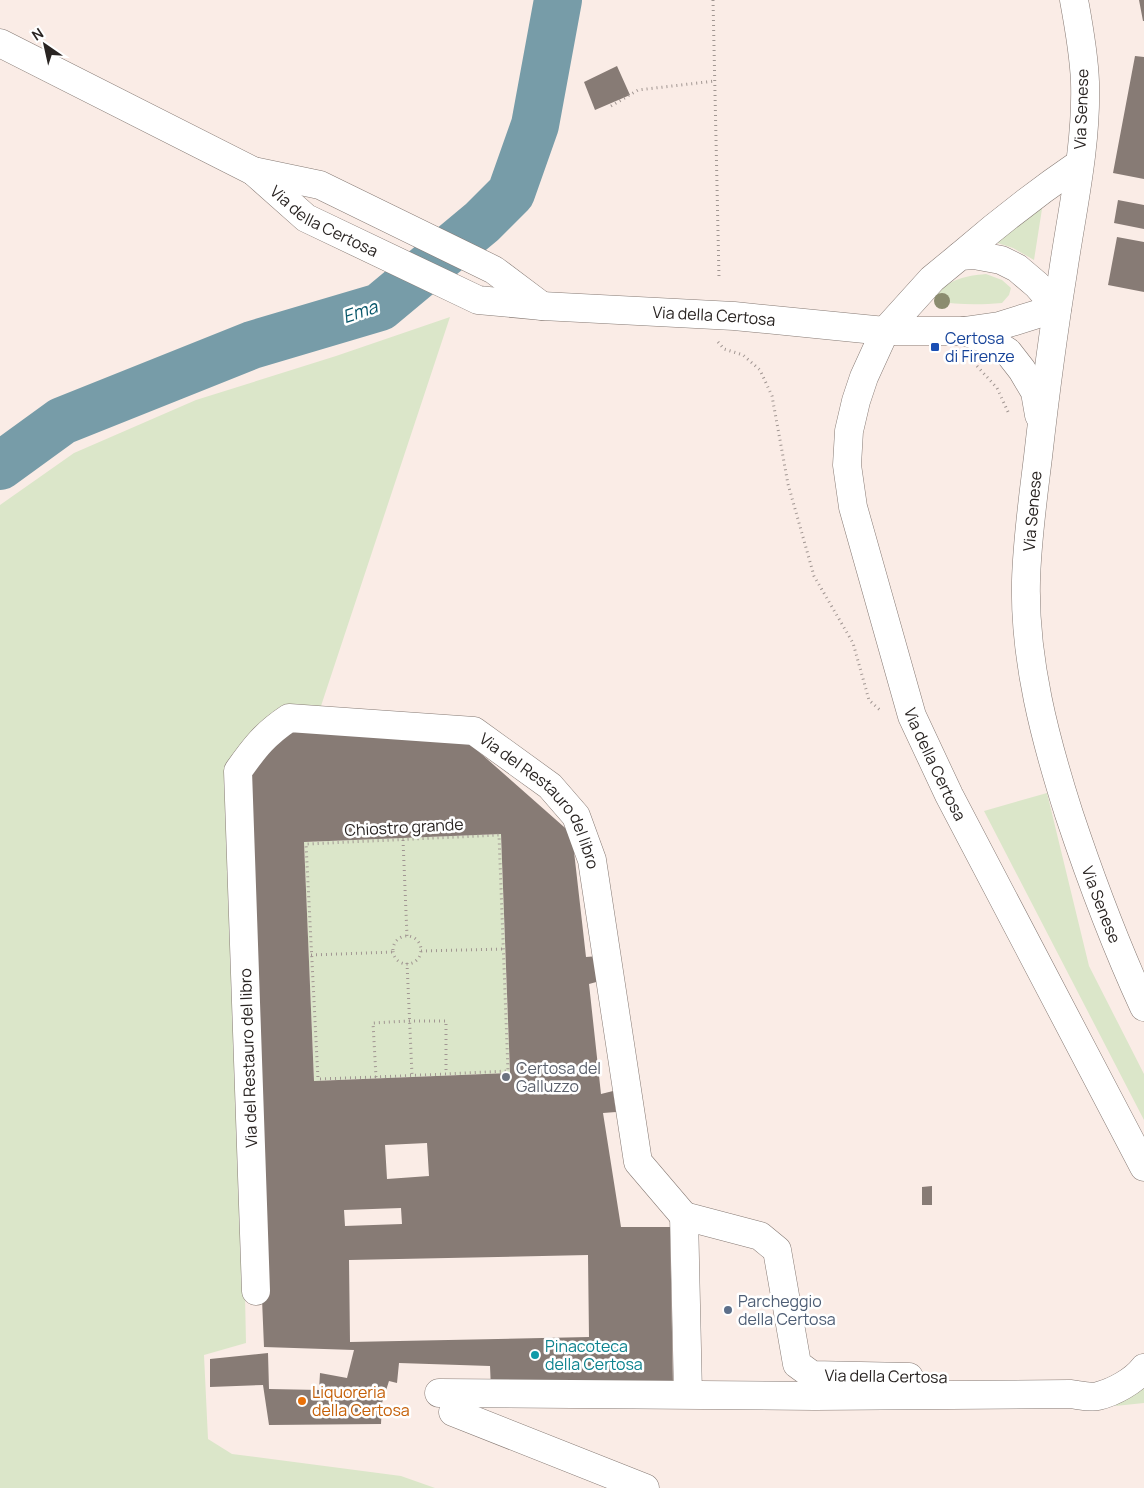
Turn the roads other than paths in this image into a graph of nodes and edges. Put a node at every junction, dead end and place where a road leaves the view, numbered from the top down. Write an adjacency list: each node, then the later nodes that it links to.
1 (1074, 0): 3 (street, Via Senese)
2 (0, 43): 4 (street, Via della Certosa)
3 (1079, 164): 5 (street, Via della Certosa); 7 (street, Via Senese)
4 (253, 170): 6 (street, Via della Certosa); 6 (street, Via della Certosa)
5 (960, 256): 7 (street); 8 (street, Via della Certosa)
6 (542, 306): 8 (street, Via della Certosa)
7 (1057, 308): 9 (street, Via della Certosa); 10 (street, Via Senese)
8 (885, 331): 9 (street, Via della Certosa); 12 (street, Via della Certosa)
9 (964, 331): 10 (street, Via della Certosa)
10 (1041, 424): 11 (street, Via Senese)
11 (1144, 1005)
12 (1144, 1167)
13 (684, 1216): 14 (street, Via del Restauro del libro); 16 (street); 17 (street, Via della Certosa)
14 (256, 1291)
15 (1144, 1368): 17 (street, Via della Certosa)
16 (688, 1394): 17 (street, Via della Certosa); 18 (street, Via della Certosa)
17 (1070, 1394)
18 (646, 1488)

